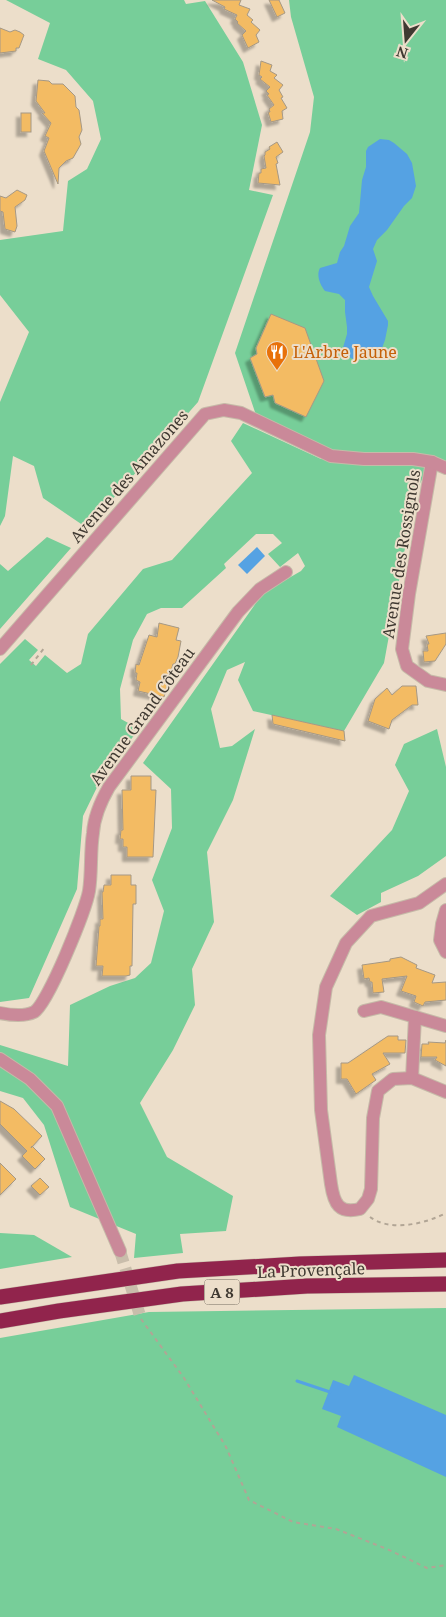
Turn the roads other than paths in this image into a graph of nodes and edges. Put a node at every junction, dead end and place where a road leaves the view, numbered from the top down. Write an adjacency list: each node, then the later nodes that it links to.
1 (432, 462): 2 (street, Avenue des Amazones); 4 (street, Avenue des Amazones); 5 (street, Avenue des Rossignols)
2 (446, 468)
3 (286, 572): 10 (street, Avenue Grand Côteau)
4 (0, 649)
5 (446, 685)
6 (446, 884): 14 (street)
7 (446, 910): 8 (street)
8 (446, 952)
9 (364, 1011): 11 (street)
10 (0, 1013)
11 (415, 1017): 12 (street); 14 (street)
12 (446, 1026)
13 (0, 1059): 16 (street)
14 (412, 1078): 15 (street)
15 (446, 1092)
16 (120, 1251)
17 (446, 1260): 19 (highway, La Provençale / A 8)
18 (446, 1284): 20 (highway, La Provençale / A 8)
19 (0, 1297)
20 (0, 1321)

